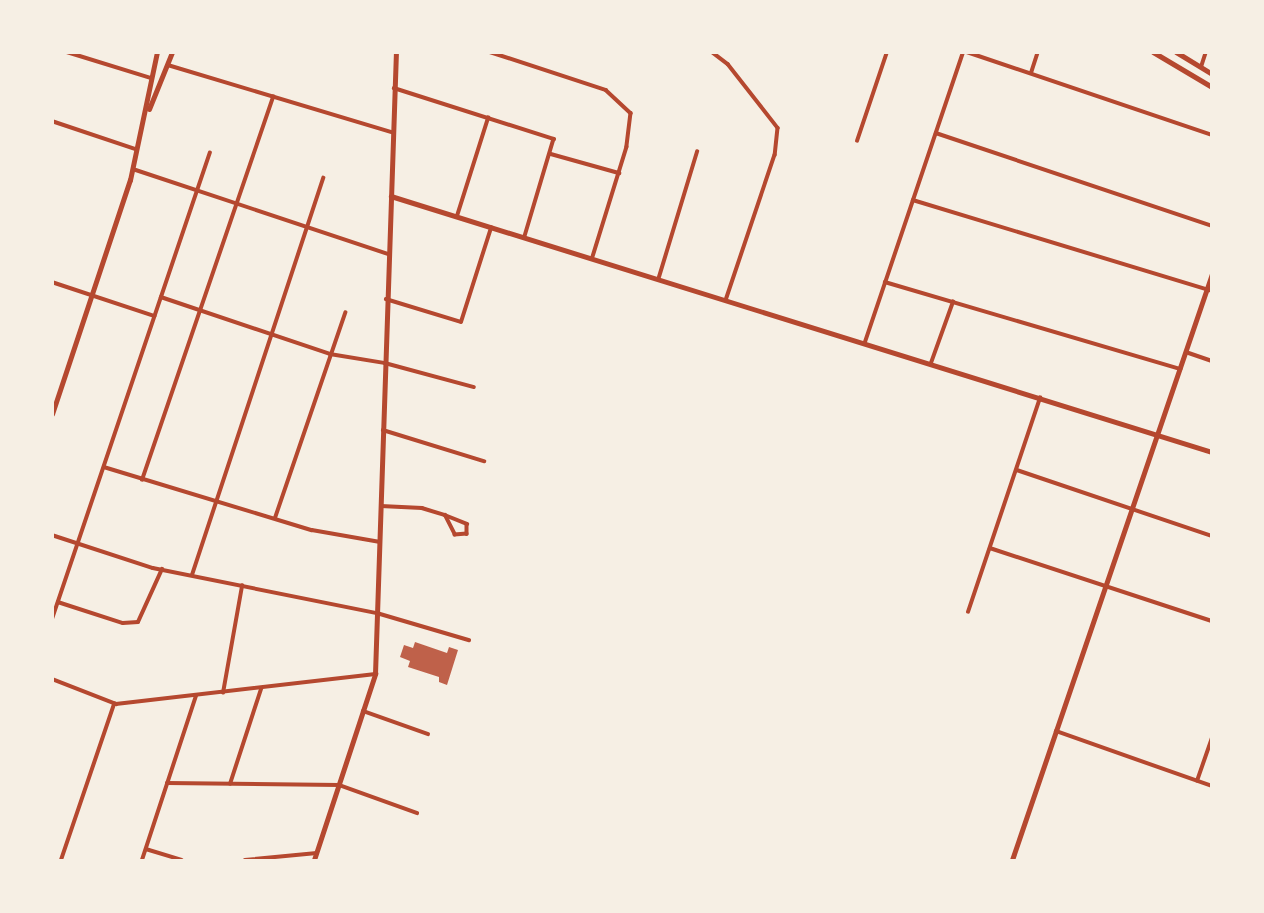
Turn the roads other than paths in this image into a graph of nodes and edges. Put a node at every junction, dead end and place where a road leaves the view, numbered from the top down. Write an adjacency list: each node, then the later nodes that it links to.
1 (68, 52): 17 (street)
2 (157, 52): 17 (main road)
3 (172, 52): 13 (main road)
4 (396, 52): 19 (street)
5 (490, 52): 33 (street)
6 (712, 52): 53 (street)
7 (887, 52): 27 (street)
8 (965, 52): 15 (street); 25 (street)
9 (1038, 52): 15 (street)
10 (1153, 52): 18 (main road)
11 (1176, 52): 14 (main road)
12 (1206, 52): 14 (street)
13 (168, 65): 20 (street); 22 (main road)
14 (1201, 67): 16 (main road)
15 (1031, 74): 26 (street)
16 (1212, 74)
17 (153, 78): 22 (main road)
18 (1212, 87)
19 (394, 88): 21 (street); 24 (street)
20 (273, 97): 24 (street); 38 (street)
21 (488, 117): 31 (street); 39 (street)
22 (145, 119): 28 (main road)
23 (52, 121): 28 (street)
24 (392, 132): 36 (street)
25 (936, 133): 37 (street); 41 (street)
26 (1212, 135)
27 (856, 141)
28 (137, 150): 32 (main road)
29 (697, 152): 47 (street)
30 (210, 153): 35 (street)
31 (551, 154): 33 (street); 43 (street)
32 (133, 170): 35 (street); 51 (main road)
33 (619, 173): 45 (street)
34 (323, 177): 42 (street)
35 (197, 191): 38 (street); 52 (street)
36 (391, 196): 39 (street); 44 (street)
37 (913, 200): 49 (street); 50 (street)
38 (236, 204): 42 (street); 56 (street)
39 (457, 216): 40 (street)
40 (492, 226): 43 (street); 54 (street)
41 (1212, 226)
42 (307, 229): 44 (street); 59 (street)
43 (526, 236): 45 (street)
44 (388, 254): 54 (street)
45 (593, 257): 47 (street)
46 (1212, 274): 50 (street)
47 (659, 277): 53 (street)
48 (52, 282): 51 (street)
49 (885, 282): 55 (street); 60 (street)
50 (1209, 291): 61 (street)
51 (91, 296): 58 (street); 69 (main road)
52 (161, 297): 56 (street); 58 (street)
53 (727, 298): 60 (street)
54 (386, 299): 65 (street)
55 (953, 301): 64 (street); 66 (street)
56 (200, 309): 59 (street); 76 (street)
57 (345, 313): 62 (street)
58 (155, 316): 74 (street)
59 (272, 335): 62 (street); 77 (street)
60 (865, 342): 64 (street)
61 (1186, 352): 63 (street); 66 (street)
62 (330, 354): 65 (street); 81 (street)
63 (1212, 361)
64 (931, 362): 68 (street)
65 (385, 363): 67 (street); 70 (street)
66 (1180, 369): 71 (street)
67 (474, 387)
68 (1041, 397): 71 (street); 75 (street)
69 (52, 414)
70 (383, 430): 73 (street); 78 (street)
71 (1157, 433): 72 (street); 79 (street)
72 (1212, 452)
73 (484, 461)
74 (104, 467): 76 (street); 85 (street)
75 (1017, 470): 79 (street); 86 (street)
76 (142, 480): 77 (street)
77 (216, 503): 81 (street); 88 (street)
78 (381, 506): 80 (street); 84 (street)
79 (1132, 509): 83 (street); 90 (street)
80 (445, 515): 80 (street)
81 (275, 518): 84 (street)
82 (52, 535): 85 (street)
83 (1212, 536)
84 (380, 542): 93 (street)
85 (78, 544): 87 (street); 91 (street)
86 (990, 548): 90 (street); 92 (street)
87 (162, 569): 88 (street); 91 (street)
88 (192, 575): 89 (street)
89 (242, 586): 93 (street); 100 (street)
90 (1106, 586): 95 (street); 104 (street)
91 (58, 602): 94 (street)
92 (968, 612)
93 (377, 613): 96 (street); 97 (street)
94 (52, 619)
95 (1212, 621)
96 (468, 640)
97 (375, 674): 99 (street); 103 (street)
98 (52, 679): 102 (street)
99 (262, 688): 100 (street); 109 (street)
100 (223, 693): 101 (street)
101 (196, 695): 102 (street); 108 (street)
102 (116, 704): 115 (street)
103 (363, 712): 105 (street); 110 (street)
104 (1056, 731): 107 (street); 120 (street)
105 (428, 734)
106 (1212, 738): 107 (street)
107 (1197, 781): 111 (street)
108 (167, 783): 109 (street); 113 (street)
109 (230, 784): 110 (street)
110 (339, 785): 112 (street); 114 (street)
111 (1212, 786)
112 (417, 813)
113 (146, 849): 116 (street); 117 (street)
114 (317, 853): 118 (street); 119 (street)
115 (61, 860)
116 (142, 860)
117 (181, 860)
118 (245, 860)
119 (314, 860)
120 (1012, 860)

